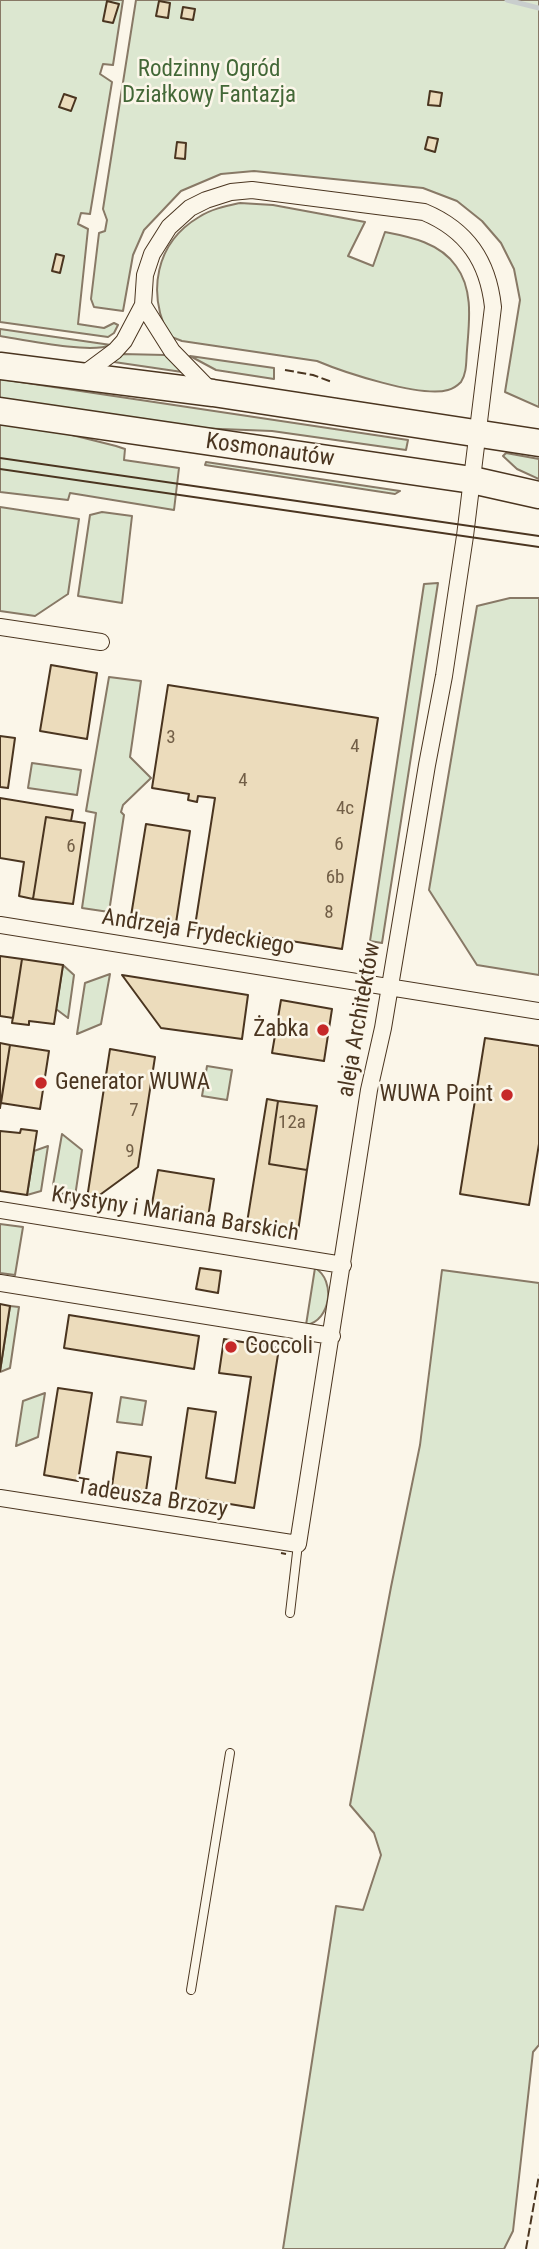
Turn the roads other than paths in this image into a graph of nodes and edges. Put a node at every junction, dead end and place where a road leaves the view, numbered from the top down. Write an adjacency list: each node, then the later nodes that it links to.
1 (143, 305): 3 (street); 4 (street); 6 (street, aleja Architektów)
2 (0, 366): 3 (main road, Kosmonautów)
3 (80, 377): 4 (main road, Kosmonautów)
4 (214, 393): 6 (main road, Kosmonautów)
5 (0, 411): 8 (main road, Kosmonautów)
6 (478, 434): 7 (main road, Kosmonautów); 8 (street, aleja Architektów)
7 (539, 443)
8 (472, 481): 9 (main road, Kosmonautów); 13 (street, aleja Architektów)
9 (539, 495)
10 (0, 627): 11 (street)
11 (100, 642)
12 (0, 925): 13 (street, Andrzeja Frydeckiego)
13 (390, 986): 14 (street, Andrzeja Frydeckiego); 16 (street, aleja Architektów)
14 (539, 1011)
15 (0, 1210): 16 (street, Krystyny i Mariana Barskich)
16 (343, 1265): 18 (street, aleja Architektów)
17 (0, 1283): 18 (street)
18 (332, 1336): 20 (street, aleja Architektów)
19 (0, 1498): 20 (street, Tadeusza Brzozy)
20 (298, 1544): 21 (lane, aleja Architektów)
21 (289, 1613)
22 (230, 1752): 23 (lane)
23 (191, 1990)

